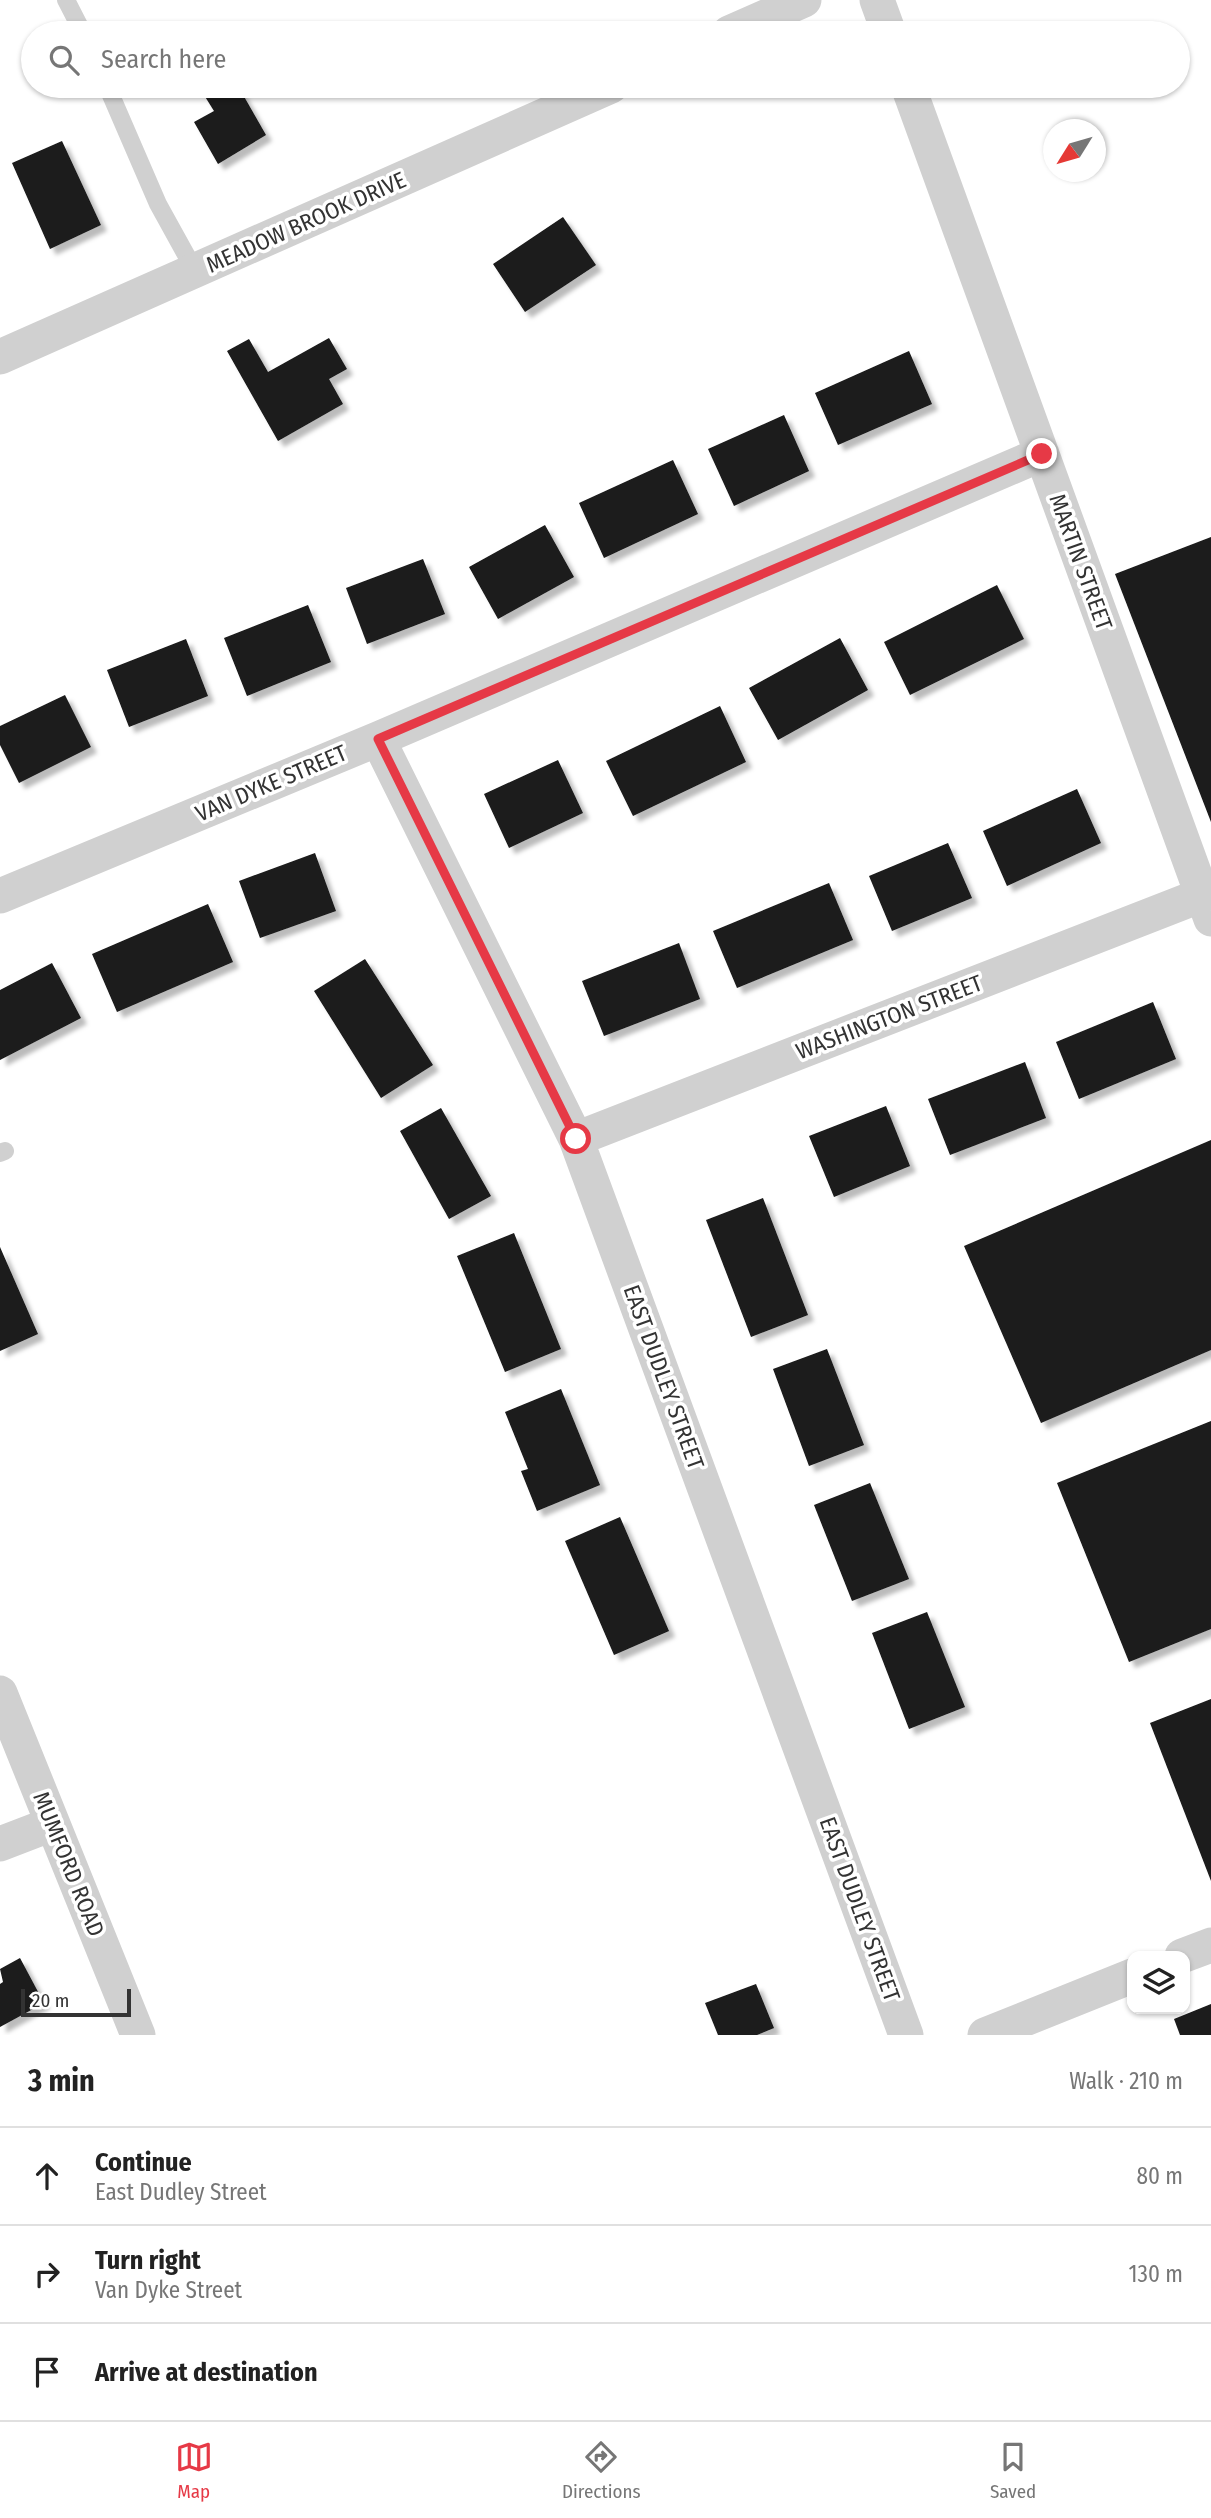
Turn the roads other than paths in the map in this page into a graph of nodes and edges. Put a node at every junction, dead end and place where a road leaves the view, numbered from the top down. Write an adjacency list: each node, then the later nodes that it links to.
1 (66, 0): 4 (lane)
2 (804, 0): 5 (street)
3 (877, 0): 6 (street)
4 (77, 21)
5 (756, 21)
6 (885, 21)
7 (112, 98): 10 (lane)
8 (584, 98): 10 (street, MEADOW BROOK DRIVE)
9 (912, 98): 12 (street, MARTIN STREET)
10 (195, 271): 11 (street, MEADOW BROOK DRIVE)
11 (0, 358)
12 (1042, 454): 13 (street, VAN DYKE STREET); 15 (street, MARTIN STREET)
13 (378, 739): 14 (street, VAN DYKE STREET); 16 (street, EAST DUDLEY STREET)
14 (0, 896)
15 (1207, 907): 16 (street, WASHINGTON STREET)
16 (576, 1139): 24 (street, EAST DUDLEY STREET)
17 (0, 1693): 18 (street, MUMFORD ROAD)
18 (52, 1824): 19 (street); 23 (street, MUMFORD ROAD)
19 (0, 1844)
20 (1211, 1945): 21 (street)
21 (1190, 1953)
22 (1127, 1978): 25 (street)
23 (138, 2035)
24 (906, 2035)
25 (985, 2035)

